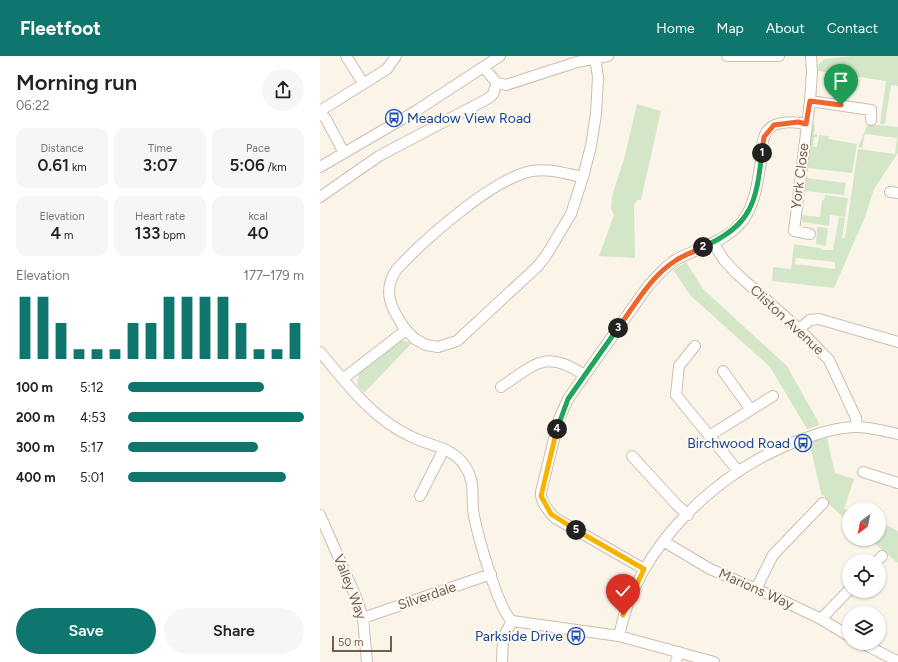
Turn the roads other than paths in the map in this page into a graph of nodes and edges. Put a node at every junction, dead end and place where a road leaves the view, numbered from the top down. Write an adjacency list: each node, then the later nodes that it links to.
1 (396, 56): 10 (street)
2 (500, 56): 9 (street)
3 (608, 56): 8 (street)
4 (727, 56): 5 (street)
5 (778, 56)
6 (811, 56): 12 (street, York Close)
7 (347, 57): 10 (street)
8 (595, 58): 11 (street); 18 (street)
9 (484, 68): 11 (street); 16 (street)
10 (363, 83): 13 (street)
11 (497, 83): 19 (street)
12 (810, 101): 14 (street); 15 (street, York Close)
13 (320, 112): 16 (street)
14 (871, 120)
15 (806, 124): 20 (street, York Close); 21 (street)
16 (344, 153): 17 (street)
17 (320, 167)
18 (583, 177): 23 (street); 23 (street)
19 (320, 197)
20 (810, 234)
21 (713, 243): 22 (street, Cliston Avenue); 28 (street)
22 (799, 329): 24 (street); 33 (street, Cliston Avenue)
23 (406, 330): 29 (street)
24 (898, 342)
25 (696, 346): 35 (street)
26 (320, 352): 29 (street)
27 (723, 371): 32 (street)
28 (584, 375): 30 (street); 46 (street)
29 (344, 378): 36 (street)
30 (501, 387)
31 (773, 396): 32 (street)
32 (751, 410): 35 (street)
33 (857, 427): 34 (street); 38 (street)
34 (898, 434)
35 (709, 436): 38 (street)
36 (444, 449): 41 (street); 47 (street)
37 (632, 456): 44 (street)
38 (738, 471): 44 (street)
39 (863, 472): 40 (street)
40 (898, 484)
41 (420, 496)
42 (823, 503): 48 (street)
43 (320, 515): 50 (street, Valley Way)
44 (688, 515): 45 (street)
45 (663, 541): 46 (street); 48 (street, Marions Way)
46 (644, 569): 54 (street)
47 (491, 574): 50 (street, Silverdale); 52 (street)
48 (756, 589): 51 (street, Marions Way)
49 (842, 597): 51 (street)
50 (363, 618): 58 (street, Valley Way)
51 (821, 619): 53 (street, Marions Way)
52 (512, 621): 54 (street); 59 (street)
53 (842, 632)
54 (619, 636): 56 (street)
55 (877, 650): 57 (street)
56 (678, 657): 60 (street)
57 (896, 659)
58 (367, 662)
59 (502, 662)
60 (714, 662)

